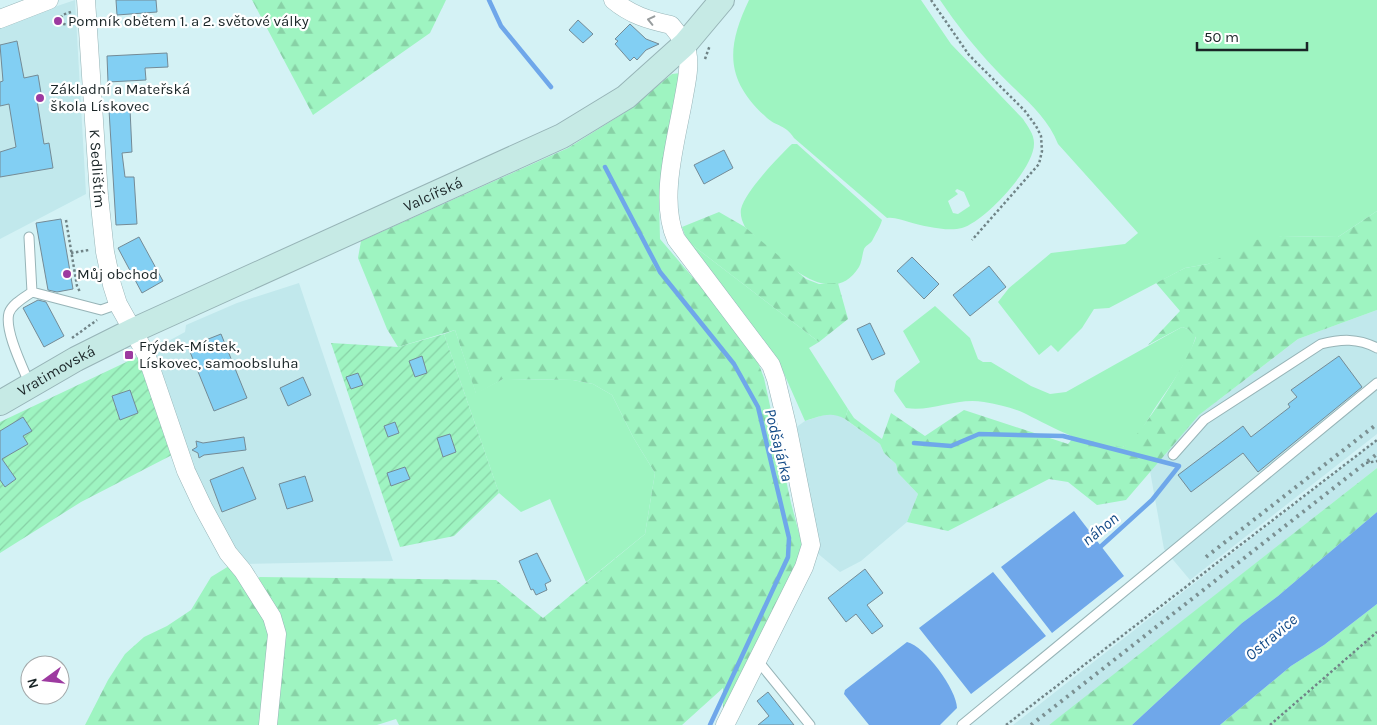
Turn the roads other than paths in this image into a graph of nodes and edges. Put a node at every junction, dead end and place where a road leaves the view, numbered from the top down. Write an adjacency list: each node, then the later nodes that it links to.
1 (50, 0): 5 (street)
2 (613, 0): 6 (street, one-way to 2)
3 (722, 0): 6 (main road, Valcířská)
4 (80, 6): 9 (street, K Sedlištím)
5 (0, 19)
6 (685, 44): 11 (main road, Valcířská); 17 (street)
7 (29, 237): 8 (lane)
8 (32, 292): 9 (lane); 10 (lane)
9 (118, 304): 11 (street, K Sedlištím)
10 (5, 311): 14 (lane)
11 (122, 335): 14 (main road, Vratimovská); 18 (street, K Sedlištím)
12 (1377, 348): 16 (lane)
13 (1377, 383): 21 (lane)
14 (30, 385): 15 (main road, Vratimovská)
15 (0, 403)
16 (1173, 455)
17 (758, 661): 19 (street); 20 (lane)
18 (268, 725)
19 (725, 725)
20 (810, 725)
21 (962, 725)

